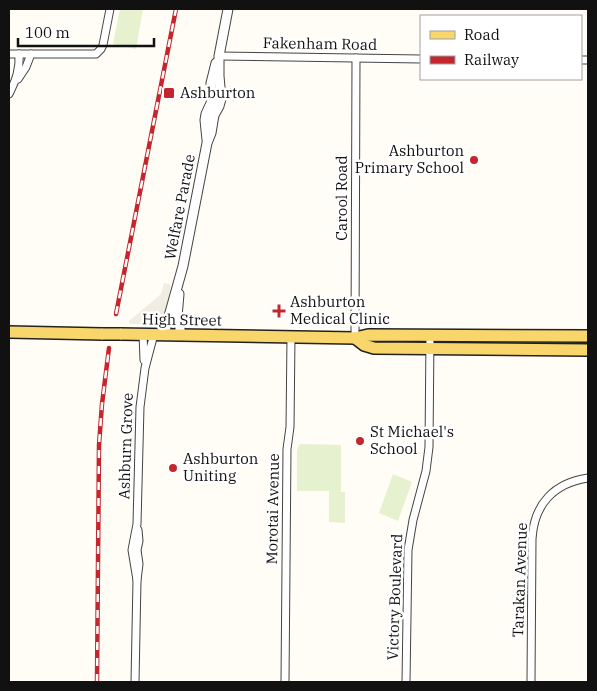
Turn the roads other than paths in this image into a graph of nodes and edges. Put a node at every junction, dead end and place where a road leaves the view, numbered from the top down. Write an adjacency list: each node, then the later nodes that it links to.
1 (110, 9): 5 (street)
2 (228, 9): 6 (street, Welfare Parade)
3 (9, 54): 4 (street)
4 (19, 54): 5 (street); 9 (street)
5 (31, 54): 9 (street)
6 (219, 56): 7 (street, Fakenham Road); 11 (street, Welfare Parade)
7 (356, 58): 8 (street, Fakenham Road); 18 (street, Carool Road)
8 (420, 59)
9 (14, 83): 10 (street)
10 (9, 94)
11 (181, 276): 13 (street, Welfare Parade); 14 (street, Welfare Parade)
12 (9, 332): 13 (main road, High Street, bridge)
13 (154, 334): 14 (main road, High Street); 22 (street, Ashburn Grove)
14 (180, 334): 17 (main road, High Street)
15 (430, 335): 16 (main road, High Street); 18 (main road, High Street); 19 (street, Victory Boulevard)
16 (588, 336)
17 (291, 337): 18 (main road, High Street); 23 (street, Morotai Avenue)
18 (354, 338): 19 (main road, High Street)
19 (430, 349): 20 (main road, High Street); 24 (street, Victory Boulevard)
20 (588, 350)
21 (588, 478): 25 (street, Tarakan Avenue)
22 (135, 682)
23 (285, 682)
24 (406, 682)
25 (531, 682)

